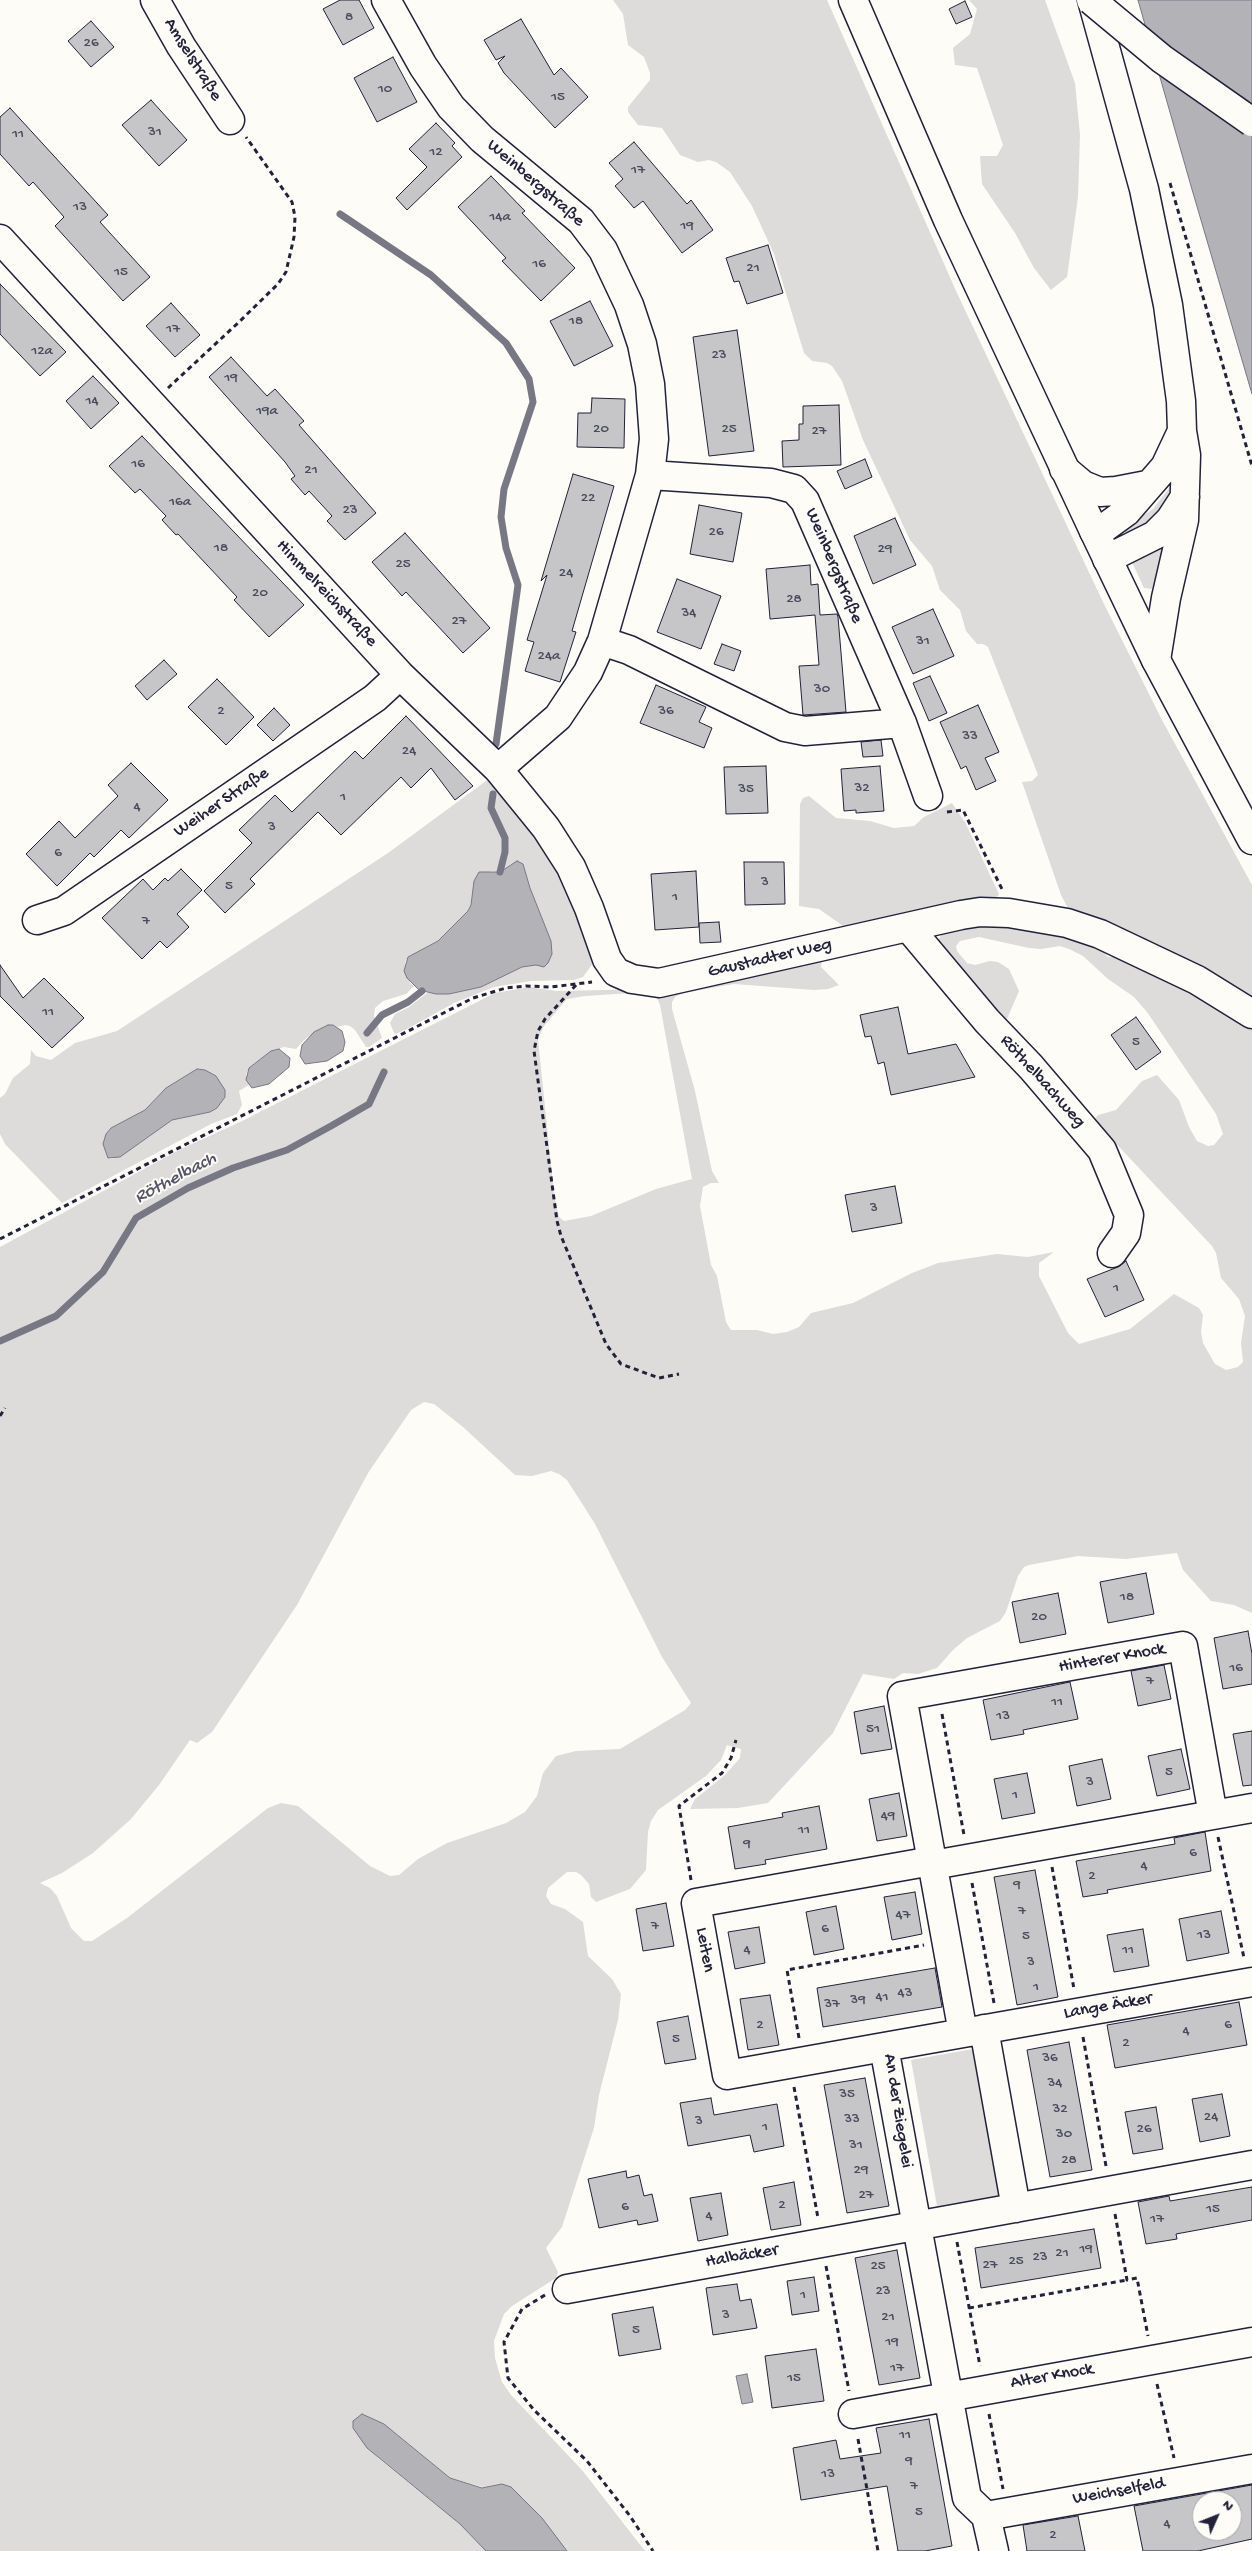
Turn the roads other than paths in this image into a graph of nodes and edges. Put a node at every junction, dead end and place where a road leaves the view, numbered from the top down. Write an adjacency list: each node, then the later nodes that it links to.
1 (155, 0): 5 (street, Amselstraße)
2 (386, 0): 10 (street, Weinbergstraße)
3 (853, 0): 9 (street)
4 (1091, 0): 6 (street, bridge); 8 (street)
5 (230, 120)
6 (1252, 122)
7 (0, 239): 17 (street, Himmelreichstraße)
8 (1182, 431): 11 (street); 12 (street)
9 (1064, 469): 11 (street); 13 (street)
10 (650, 476): 15 (street, Weinbergstraße); 18 (street, Weinbergstraße)
11 (1147, 485): 13 (street)
12 (1186, 496): 14 (street); 16 (street)
13 (1094, 531): 14 (street)
14 (1107, 559): 16 (street)
15 (602, 641): 18 (street); 19 (street, Weinbergstraße)
16 (1156, 660): 21 (street)
17 (400, 675): 19 (street, Himmelreichstraße); 22 (street, Weiher Straße)
18 (902, 723): 20 (street, Weinbergstraße)
19 (498, 769): 24 (street, Himmelreichstraße)
20 (928, 796)
21 (1252, 840)
22 (37, 920)
23 (917, 926): 24 (street, Gaustadter Weg); 25 (street); 26 (street, Röthelbachweg)
24 (616, 972)
25 (1252, 1014)
26 (1112, 1253)
27 (1252, 1808): 28 (street)
28 (1213, 1815): 29 (street); 29 (street, Hinterer Knock)
29 (932, 1863): 31 (street); 32 (street, Leiten)
30 (1251, 1982): 31 (street, Lange Äcker)
31 (973, 2031): 32 (street, An der Ziegelei); 34 (street)
32 (884, 2047): 35 (street, An der Ziegelei)
33 (1252, 2165): 34 (street)
34 (1016, 2208): 35 (street)
35 (916, 2225): 36 (street, Halbäcker); 38 (street, An der Ziegelei)
36 (567, 2289)
37 (1252, 2342): 38 (street, Alter Knock)
38 (948, 2396): 39 (street, Alter Knock); 41 (street, An der Ziegelei)
39 (853, 2414)
40 (1252, 2469): 41 (street, Weichselfeld)
41 (986, 2516): 42 (street)
42 (994, 2551)

